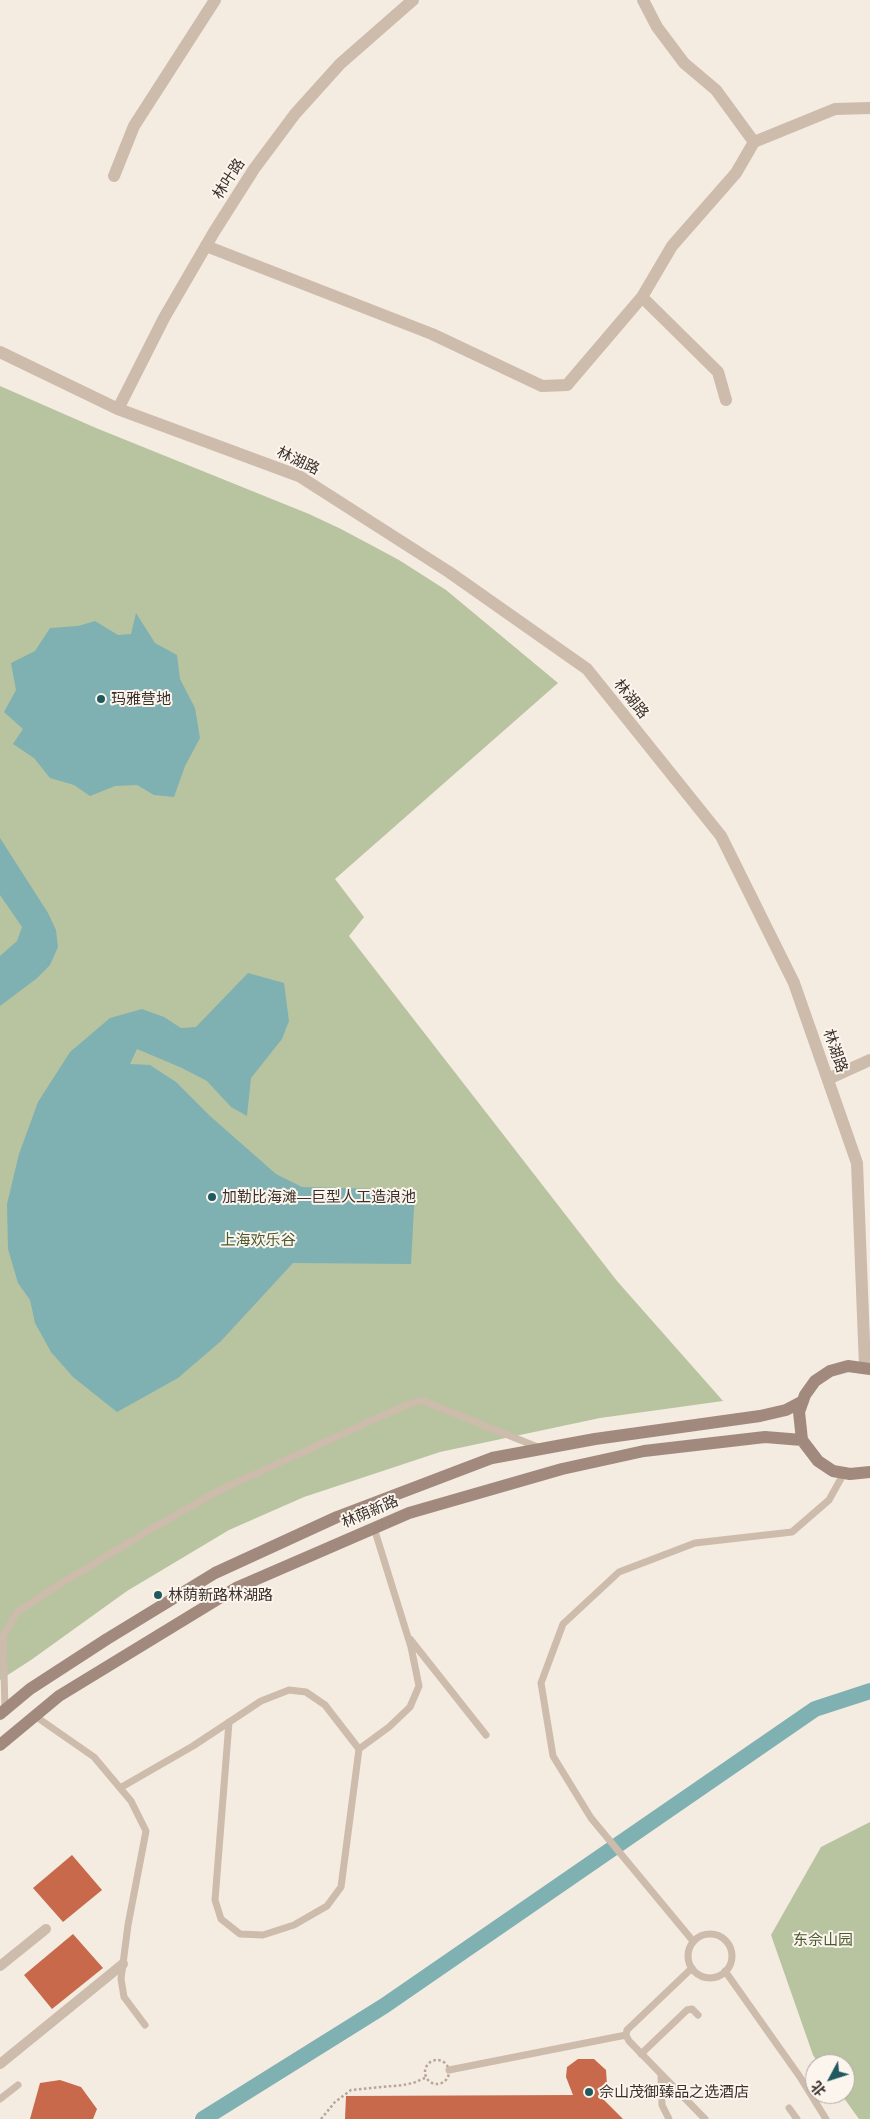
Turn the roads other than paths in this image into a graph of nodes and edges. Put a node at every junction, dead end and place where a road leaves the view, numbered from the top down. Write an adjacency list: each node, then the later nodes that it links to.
1 (214, 0): 6 (street)
2 (413, 0): 7 (street, 林叶路)
3 (643, 0): 5 (street)
4 (870, 108): 5 (street)
5 (754, 142): 8 (street)
6 (114, 176)
7 (206, 246): 8 (street); 11 (street, 林叶路)
8 (642, 297): 10 (street)
9 (0, 352): 11 (street, 林湖路)
10 (726, 400)
11 (118, 409): 13 (street, 林湖路)
12 (870, 1060): 13 (street)
13 (828, 1079): 14 (street, 林湖路)
14 (868, 1368): 15 (main road)
15 (803, 1401): 16 (main road); 17 (main road, 林荫新路)
16 (802, 1440): 19 (main road); 20 (main road, 林荫新路)
17 (543, 1449): 22 (main road, 林荫新路); 22 (lane)
18 (870, 1472): 19 (main road)
19 (844, 1473): 30 (lane)
20 (374, 1528): 21 (lane); 23 (main road, 林荫新路)
21 (407, 1635): 25 (lane); 27 (lane)
22 (3, 1712)
23 (34, 1716): 26 (main road, 林荫新路); 28 (lane)
24 (229, 1722): 27 (lane); 27 (lane); 28 (lane)
25 (486, 1734)
26 (0, 1746)
27 (359, 1749)
28 (120, 1788): 31 (lane)
29 (46, 1929): 32 (street)
30 (694, 1941): 33 (lane); 34 (lane)
31 (123, 1964): 36 (lane); 39 (street)
32 (0, 1966)
33 (692, 1968): 34 (lane); 37 (lane)
34 (725, 1972): 48 (lane)
35 (698, 2015): 38 (lane)
36 (145, 2025)
37 (626, 2035): 38 (lane); 40 (lane)
38 (641, 2054): 41 (lane)
39 (0, 2064)
40 (449, 2070)
41 (661, 2074): 45 (lane); 46 (lane)
42 (18, 2084): 43 (lane)
43 (0, 2099)
44 (789, 2108): 47 (lane)
45 (669, 2119)
46 (705, 2119)
47 (797, 2119)
48 (826, 2119)

